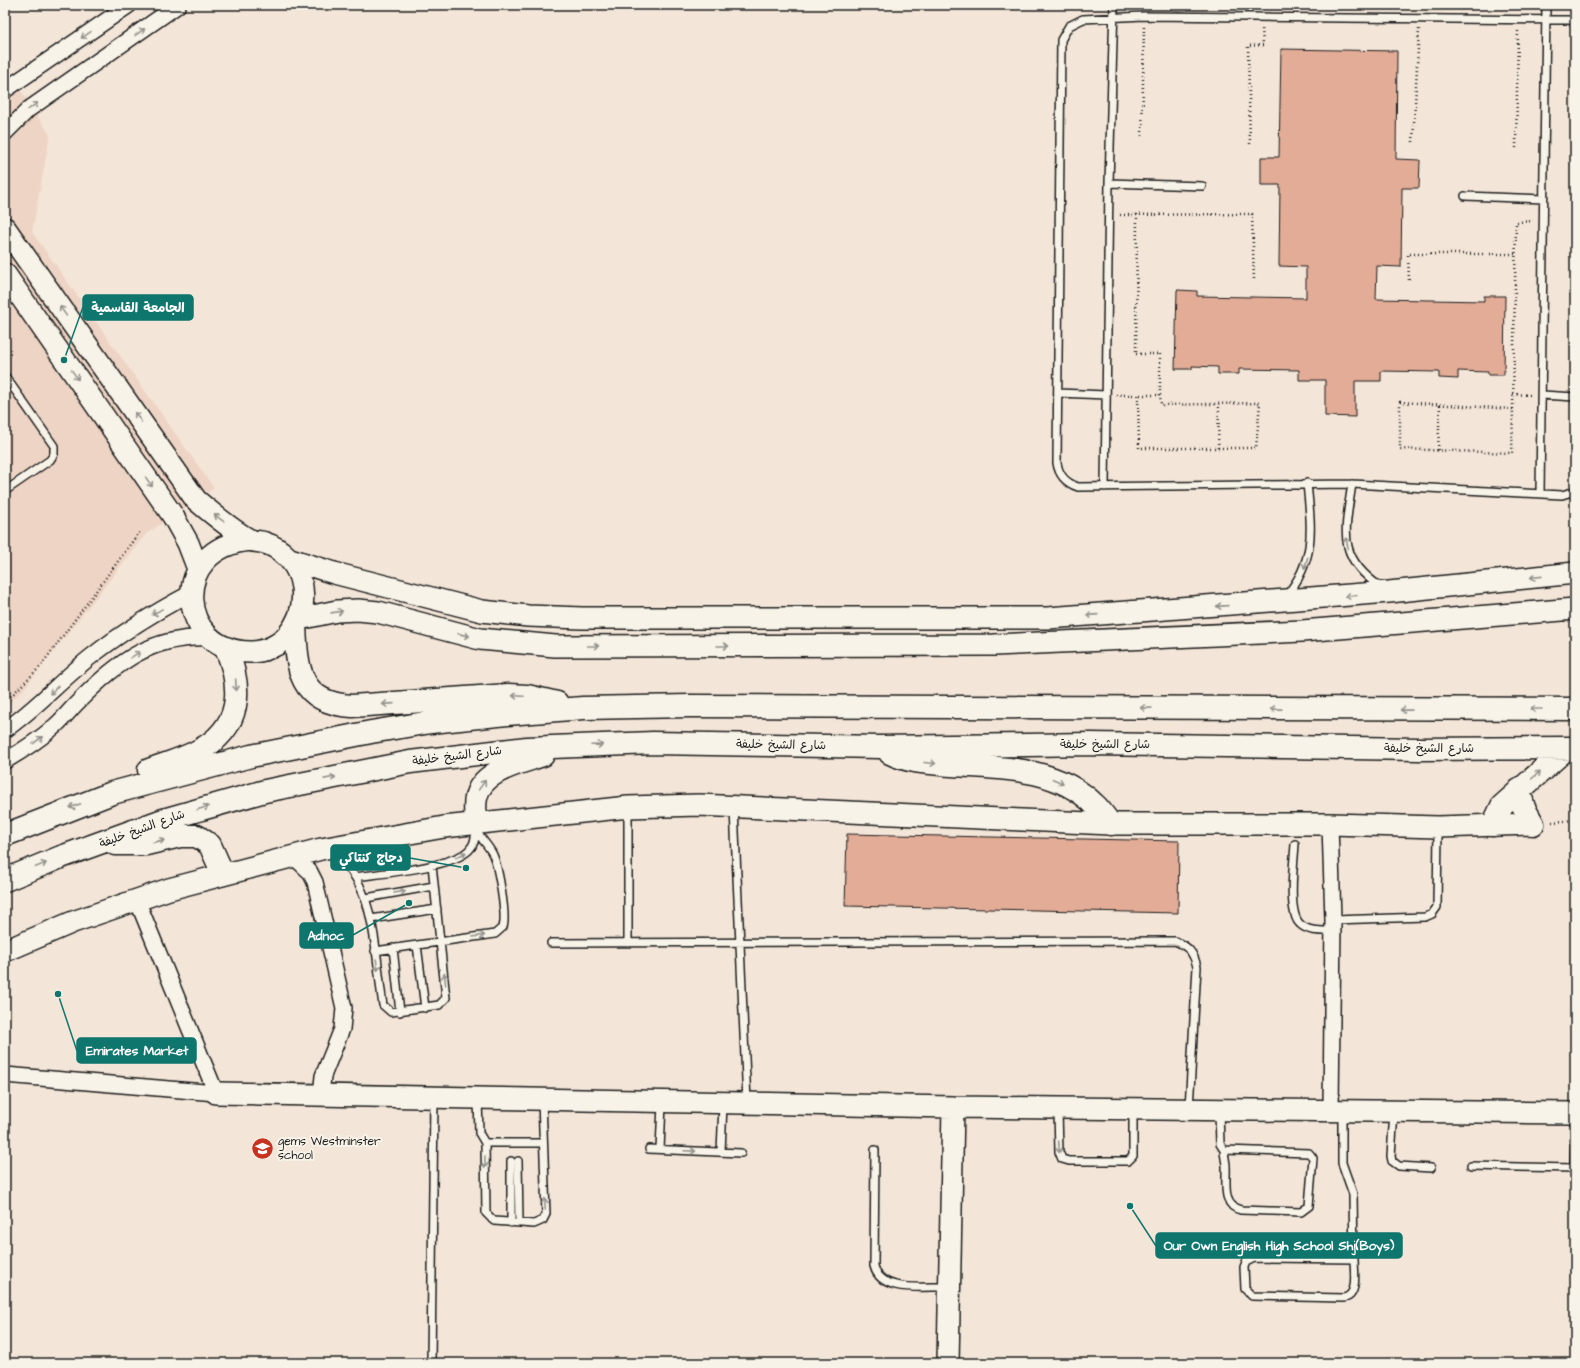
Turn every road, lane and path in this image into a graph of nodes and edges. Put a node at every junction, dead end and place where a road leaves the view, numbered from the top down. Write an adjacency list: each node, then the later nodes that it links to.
1 (129, 5): 12 (street, one-way to 12)
2 (178, 5): 13 (street, one-way to 2)
3 (1114, 5): 5 (lane)
4 (1546, 5): 10 (lane)
5 (1115, 16): 6 (lane); 18 (lane); 31 (lane)
6 (1144, 16): 7 (lane); 14 (path)
7 (1261, 17): 8 (lane); 16 (path)
8 (1420, 19): 9 (lane); 15 (path)
9 (1518, 20): 10 (lane); 17 (path)
10 (1545, 20): 11 (lane); 21 (lane)
11 (1575, 22)
12 (5, 90)
13 (5, 133)
14 (1142, 136)
15 (1413, 142)
16 (1250, 144)
17 (1516, 148)
18 (1109, 183): 19 (lane); 23 (lane)
19 (1202, 186)
20 (1465, 196): 21 (lane)
21 (1544, 199): 24 (lane)
22 (1137, 214): 23 (path); 29 (path); 35 (path)
23 (1109, 215): 34 (lane)
24 (1543, 221): 26 (path); 36 (lane)
25 (5, 228): 50 (street, one-way to 25)
26 (1516, 254): 28 (path); 33 (path)
27 (5, 274): 52 (street, one-way to 52)
28 (1409, 280)
29 (1254, 281)
30 (5, 376): 47 (lane)
31 (1058, 393): 34 (lane); 45 (lane)
32 (1138, 394): 34 (path); 35 (path); 41 (path)
33 (1513, 394): 36 (path); 40 (path)
34 (1106, 395): 45 (lane)
35 (1160, 395): 38 (path)
36 (1542, 395): 37 (lane); 48 (lane)
37 (1575, 397)
38 (1219, 405): 41 (path); 41 (path)
39 (1440, 405): 40 (path); 42 (path); 42 (path)
40 (1513, 409): 42 (path)
41 (1218, 448)
42 (1438, 450)
43 (1307, 483): 44 (lane); 45 (lane); 57 (lane, one-way to 57)
44 (1352, 484): 48 (lane); 54 (lane, one-way to 44)
45 (1106, 487)
46 (1575, 491): 48 (lane)
47 (5, 492)
48 (1540, 494)
49 (141, 530): 64 (path)
50 (251, 540): 51 (street); 52 (street)
51 (290, 559): 60 (street); 61 (street)
52 (198, 569): 55 (street)
53 (1575, 573): 54 (street, one-way to 54)
54 (1389, 592): 57 (street, one-way to 57)
55 (191, 593): 62 (street); 67 (street, one-way to 67)
56 (1575, 596): 59 (street)
57 (1282, 601): 60 (street, one-way to 60)
58 (1575, 609): 59 (street)
59 (1491, 616): 63 (street)
60 (1048, 618): 63 (street)
61 (297, 622): 62 (street); 63 (street, one-way to 63); 65 (highway, one-way to 61)
62 (218, 643): 71 (street, one-way to 62); 73 (highway, one-way to 73)
63 (994, 645)
64 (5, 702)
65 (583, 708): 66 (highway, one-way to 65); 73 (highway)
66 (1575, 709)
67 (5, 730)
68 (566, 746): 69 (highway, شارع الشيخ خليفة, one-way to 69); 81 (highway, one-way to 68); 84 (highway, شارع الشيخ خليفة, one-way to 68)
69 (880, 747): 70 (highway, شارع الشيخ خليفة); 77 (highway, one-way to 77)
70 (1570, 749): 72 (highway, one-way to 70)
71 (5, 761)
72 (1519, 790): 79 (highway); 80 (highway)
73 (112, 793): 83 (highway, one-way to 83)
74 (734, 806): 75 (street); 77 (street); 99 (lane)
75 (628, 807): 81 (street); 101 (lane)
76 (1575, 820): 79 (path)
77 (1110, 824): 78 (street)
78 (1330, 824): 82 (street); 97 (street)
79 (1534, 824): 80 (street)
80 (1493, 825): 82 (street)
81 (476, 826): 86 (street); 88 (lane, one-way to 81); 98 (lane, one-way to 81)
82 (1438, 827): 97 (lane)
83 (5, 835)
84 (106, 842): 89 (highway, one-way to 89); 91 (highway, شارع الشيخ خليفة, one-way to 84)
85 (1295, 844): 97 (lane)
86 (321, 849): 87 (street); 90 (lane)
87 (294, 856): 89 (street); 110 (street)
88 (432, 865): 90 (lane); 92 (lane)
89 (223, 874): 94 (street)
90 (355, 877): 93 (lane)
91 (5, 880)
92 (434, 886): 93 (lane, one-way to 92); 95 (lane)
93 (366, 898): 96 (lane)
94 (137, 900): 104 (street); 109 (street)
95 (437, 909): 96 (lane); 98 (lane)
96 (371, 919): 105 (lane)
97 (1333, 926): 122 (street)
98 (440, 942): 102 (lane); 106 (lane, one-way to 98)
99 (740, 942): 101 (lane); 116 (lane); 120 (lane)
100 (552, 943): 101 (lane)
101 (628, 943)
102 (417, 945): 103 (lane); 106 (lane)
103 (393, 948): 105 (lane); 107 (lane)
104 (5, 951)
105 (375, 951): 107 (lane, one-way to 107)
106 (425, 1008): 107 (lane)
107 (400, 1012)
108 (5, 1075): 109 (street)
109 (216, 1093): 110 (street)
110 (321, 1096): 111 (street)
111 (434, 1096): 112 (street); 141 (lane)
112 (478, 1097): 113 (street); 126 (lane)
113 (542, 1098): 114 (street); 127 (lane)
114 (662, 1101): 115 (street); 129 (lane)
115 (724, 1102): 116 (street); 132 (lane)
116 (747, 1102): 117 (street)
117 (953, 1107): 118 (street); 140 (street)
118 (1058, 1108): 119 (street); 119 (lane, one-way to 119)
119 (1133, 1108): 120 (street)
120 (1189, 1109): 121 (street)
121 (1219, 1109): 122 (street); 131 (lane)
122 (1336, 1110): 123 (street); 139 (lane)
123 (1395, 1111): 124 (street); 135 (lane)
124 (1575, 1113)
125 (1575, 1141): 136 (lane)
126 (485, 1143): 127 (lane); 137 (lane, one-way to 137)
127 (544, 1143): 138 (lane, one-way to 127)
128 (649, 1149): 129 (lane)
129 (660, 1150): 132 (lane, one-way to 132)
130 (875, 1150): 140 (lane)
131 (1224, 1150): 131 (lane)
132 (721, 1152): 133 (lane)
133 (742, 1153)
134 (1471, 1166): 136 (lane)
135 (1431, 1168)
136 (1575, 1168)
137 (511, 1223): 138 (lane); 138 (lane)
138 (519, 1223)
139 (1354, 1259): 139 (lane)
140 (949, 1287): 142 (street)
141 (431, 1363)
142 (948, 1363)

